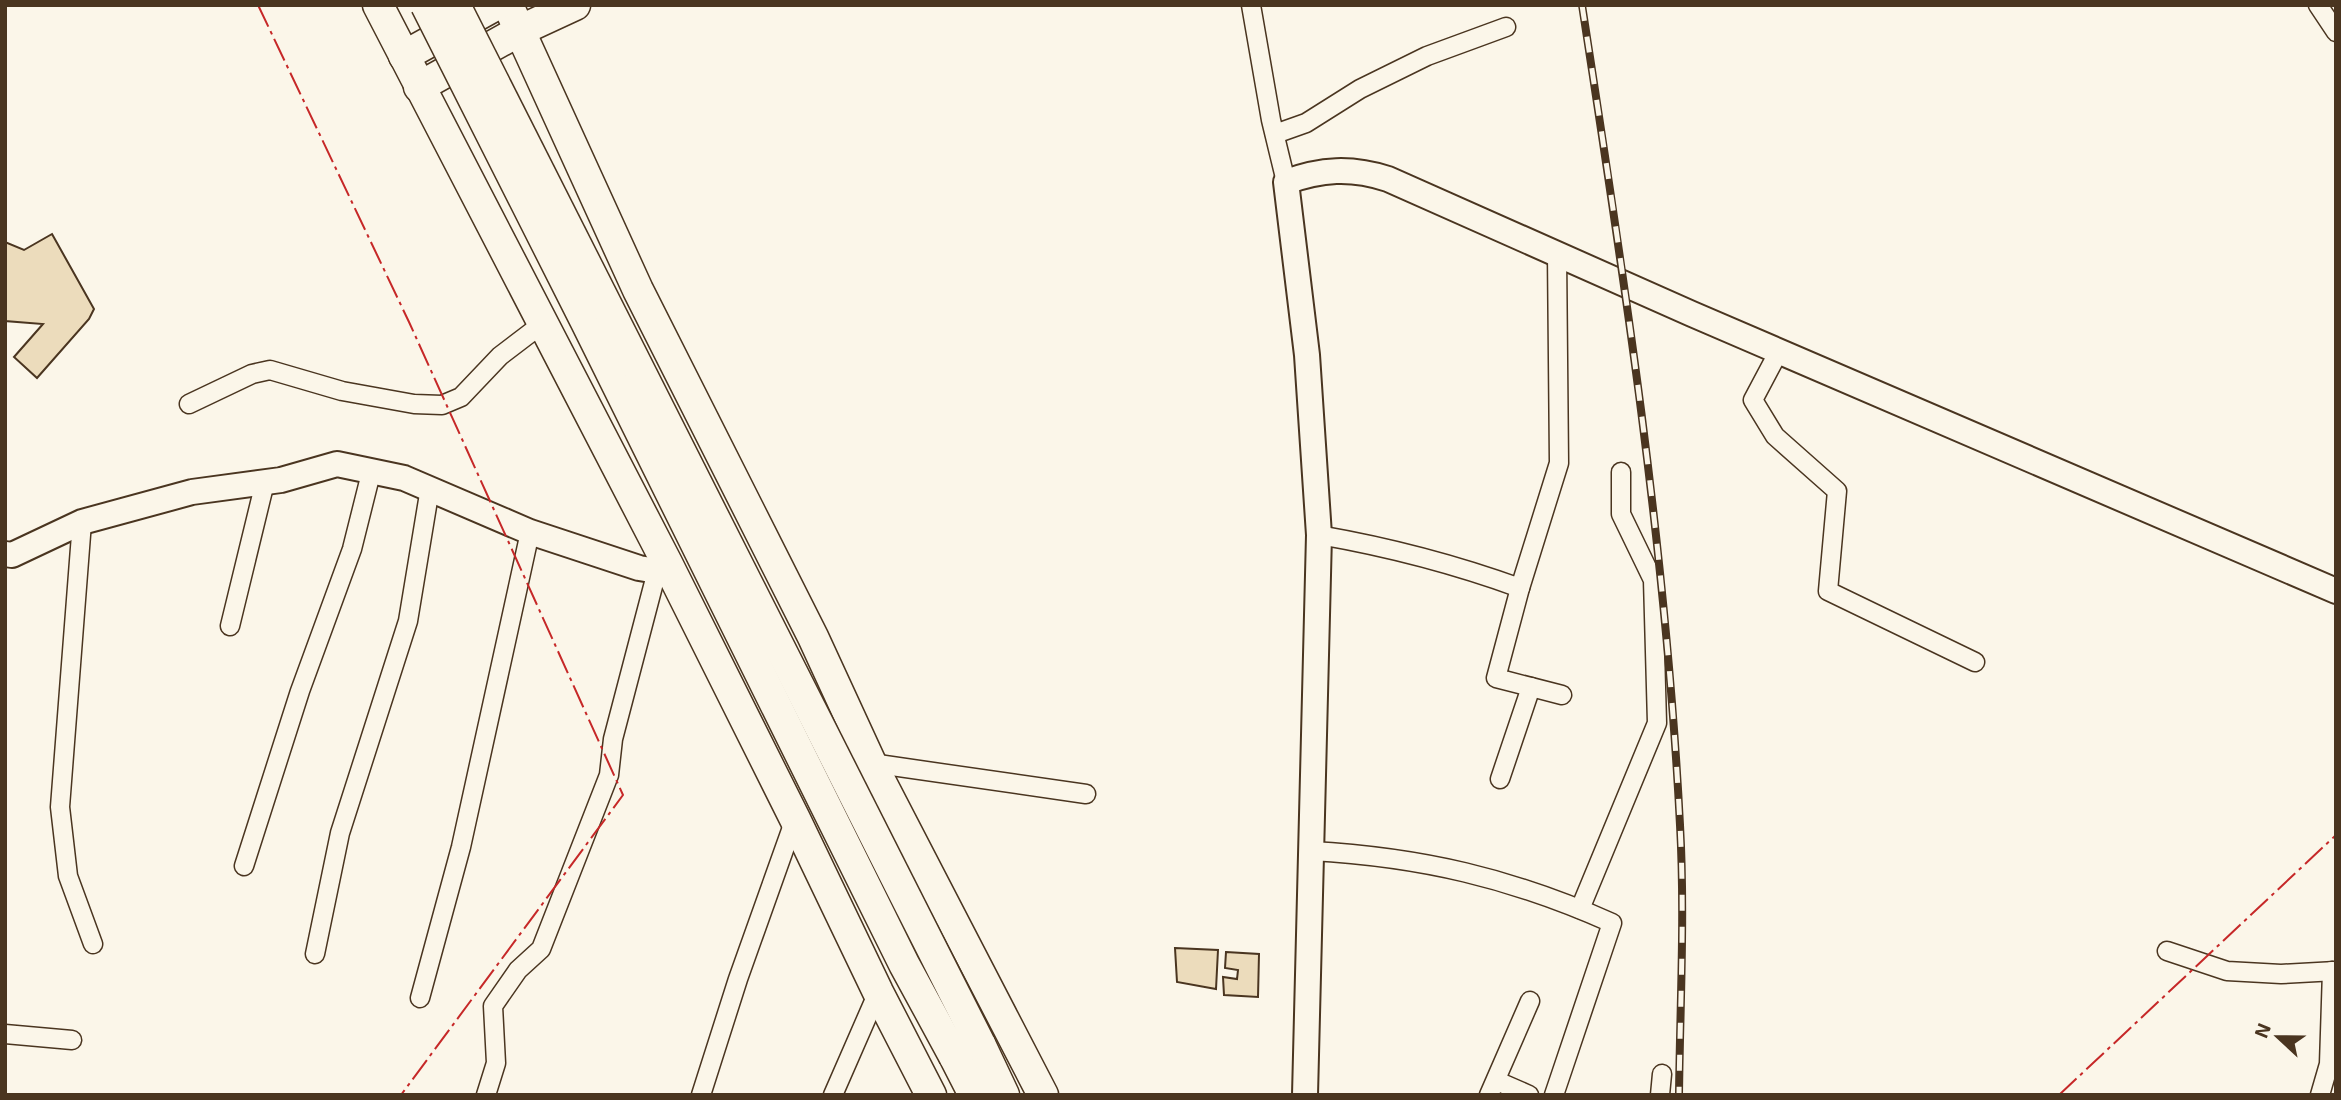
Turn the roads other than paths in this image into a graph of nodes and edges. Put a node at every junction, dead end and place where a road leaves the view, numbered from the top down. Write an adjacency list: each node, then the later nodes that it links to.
1 (379, 5): 11 (highway)
2 (426, 5): 50 (highway, bridge)
3 (455, 5): 50 (highway, bridge)
4 (496, 5): 11 (highway)
5 (575, 5): 8 (highway)
6 (1251, 5): 13 (street)
7 (2318, 5): 10 (street)
8 (514, 18): 12 (highway); 34 (highway)
9 (1506, 27): 13 (street)
10 (2336, 33)
11 (404, 56): 12 (highway)
12 (419, 87): 16 (highway)
13 (1275, 134): 14 (street)
14 (1286, 182): 15 (street); 25 (street)
15 (1557, 254): 17 (street); 28 (street)
16 (542, 324): 18 (street); 27 (highway)
17 (1779, 351): 29 (street); 31 (street)
18 (189, 404)
19 (372, 469): 21 (street); 22 (street); 39 (street)
20 (1621, 472): 40 (street)
21 (265, 482): 23 (street); 30 (street)
22 (430, 488): 24 (street); 43 (street)
23 (82, 522): 26 (street); 41 (street)
24 (530, 532): 27 (street); 46 (street)
25 (1319, 535): 28 (street); 38 (street)
26 (5, 554)
27 (662, 567): 37 (highway); 53 (street)
28 (1520, 587): 32 (street)
29 (2336, 591)
30 (230, 626)
31 (1975, 662)
32 (1531, 687): 33 (street); 35 (street)
33 (1562, 695)
34 (871, 763): 36 (street); 59 (highway)
35 (1500, 779)
36 (1086, 794)
37 (795, 819): 45 (highway); 54 (street)
38 (1311, 851): 40 (street); 60 (street)
39 (244, 866)
40 (1580, 909): 62 (street)
41 (93, 944)
42 (2167, 951): 44 (street)
43 (315, 954)
44 (2334, 971): 64 (street)
45 (878, 992): 55 (street); 56 (highway)
46 (420, 998)
47 (1530, 1001): 52 (street)
48 (5, 1034): 49 (street)
49 (72, 1040)
50 (967, 1050): 57 (highway); 58 (highway)
51 (1662, 1074): 63 (street)
52 (1493, 1088): 61 (street)
53 (491, 1093)
54 (701, 1095)
55 (833, 1095)
56 (931, 1095)
57 (974, 1095)
58 (1004, 1095)
59 (1043, 1095)
60 (1306, 1095)
61 (1529, 1095)
62 (1554, 1095)
63 (1660, 1095)
64 (2320, 1095)

